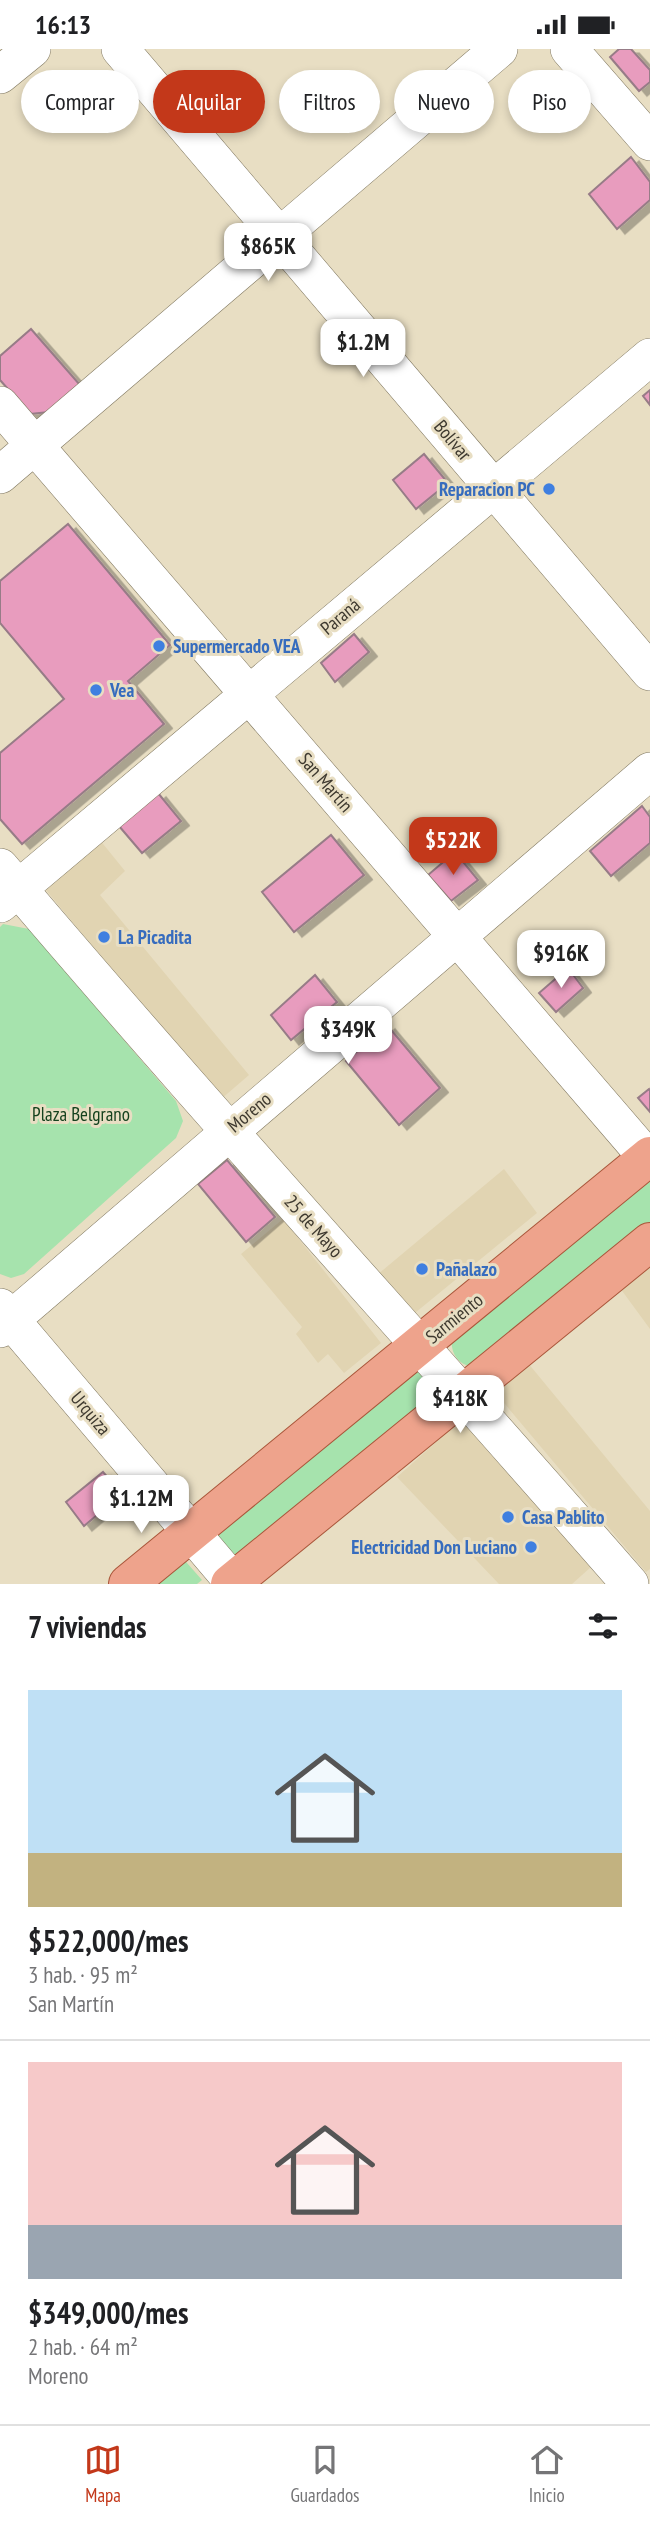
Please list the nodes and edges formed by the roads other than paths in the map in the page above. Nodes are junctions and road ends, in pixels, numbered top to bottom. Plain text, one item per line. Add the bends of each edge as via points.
1 (32, 49) edge
2 (120, 49) edge
3 (499, 49) edge
4 (569, 49) edge
5 (0, 75) edge
6 (650, 142) edge
7 (280, 236) junction
8 (650, 357) edge
9 (0, 405) edge
10 (35, 444) junction
11 (0, 475) edge
12 (494, 487) junction
13 (650, 672) edge
14 (248, 692) junction
15 (650, 771) edge
16 (6, 886) edge
17 (458, 934) junction
18 (228, 1130) junction
19 (649, 1159) edge
20 (650, 1243) edge
21 (4, 1318) edge
22 (421, 1345) junction
23 (464, 1394) junction
24 (192, 1532) junction
25 (233, 1583) edge
26 (128, 1584) edge
27 (630, 1584) edge

1 - 5 street
2 - 7 street, Bolívar
3 - 7 street
4 - 6 street
7 - 10 street
7 - 12 street, Bolívar
8 - 12 street, Paraná
9 - 10 street, San Martín
10 - 11 street
10 - 14 street, San Martín
12 - 13 street, Bolívar
12 - 14 street, Paraná
14 - 16 street, Paraná
14 - 17 street, San Martín
15 - 17 street, Moreno
16 - 18 street, 25 de Mayo
17 - 18 street, Moreno
17 - 19 street, San Martín
18 - 21 street, Moreno
18 - 22 street, 25 de Mayo
19 - 22 main road, Sarmiento
20 - 23 main road
21 - 24 street, Urquiza
22 - 23 street, 25 de Mayo
22 - 24 main road, Sarmiento
23 - 25 main road
23 - 27 street, 25 de Mayo
24 - 25 street, Urquiza
24 - 26 main road, Sarmiento

